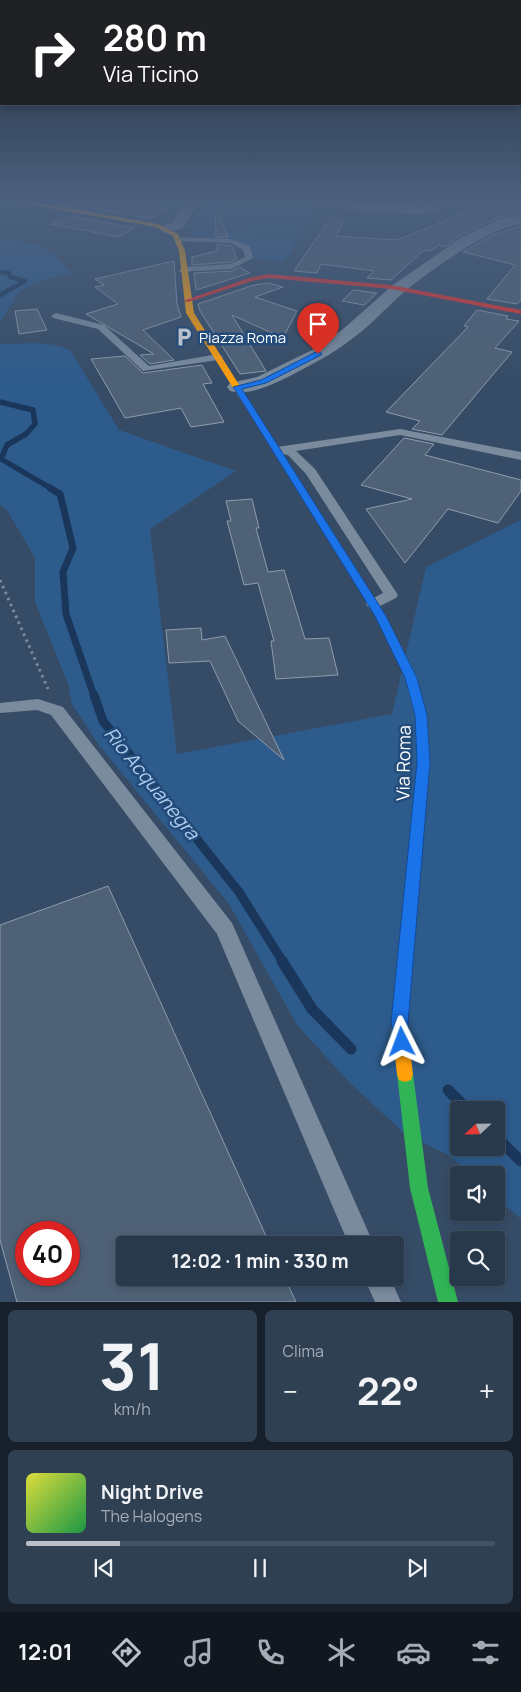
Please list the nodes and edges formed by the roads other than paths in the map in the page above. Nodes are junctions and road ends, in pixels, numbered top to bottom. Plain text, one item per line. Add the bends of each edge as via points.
1 (182, 262) edge
2 (241, 262) edge
3 (436, 262) edge
4 (183, 270) junction
5 (399, 288) junction
6 (186, 301) junction
7 (521, 312) edge
8 (56, 316) dead end
9 (218, 356) junction
10 (237, 387) junction
11 (277, 450) junction
12 (521, 456) edge
13 (373, 604) junction
14 (0, 708) edge
15 (358, 1236) edge
16 (381, 1286) edge
17 (388, 1302) edge
18 (448, 1302) edge

1 - 4 street, Via Roma
2 - 4 lane via 232,266
3 - 5 street
4 - 6 street, Via Roma
5 - 6 street via 262,277
5 - 7 street
5 - 10 street via 348,334 318,354 263,382
6 - 9 street, Via Roma via 190,313
8 - 9 lane via 101,327 147,368
9 - 10 street, Via Roma
10 - 11 street, Via Roma
11 - 12 lane via 400,432
11 - 13 street, Via Roma
11 - 13 lane via 291,452 311,472 391,594
13 - 18 street, Via Roma via 411,678 421,715 424,762 400,1023 419,1188
14 - 15 lane via 38,704 57,711 225,929
16 - 17 lane

